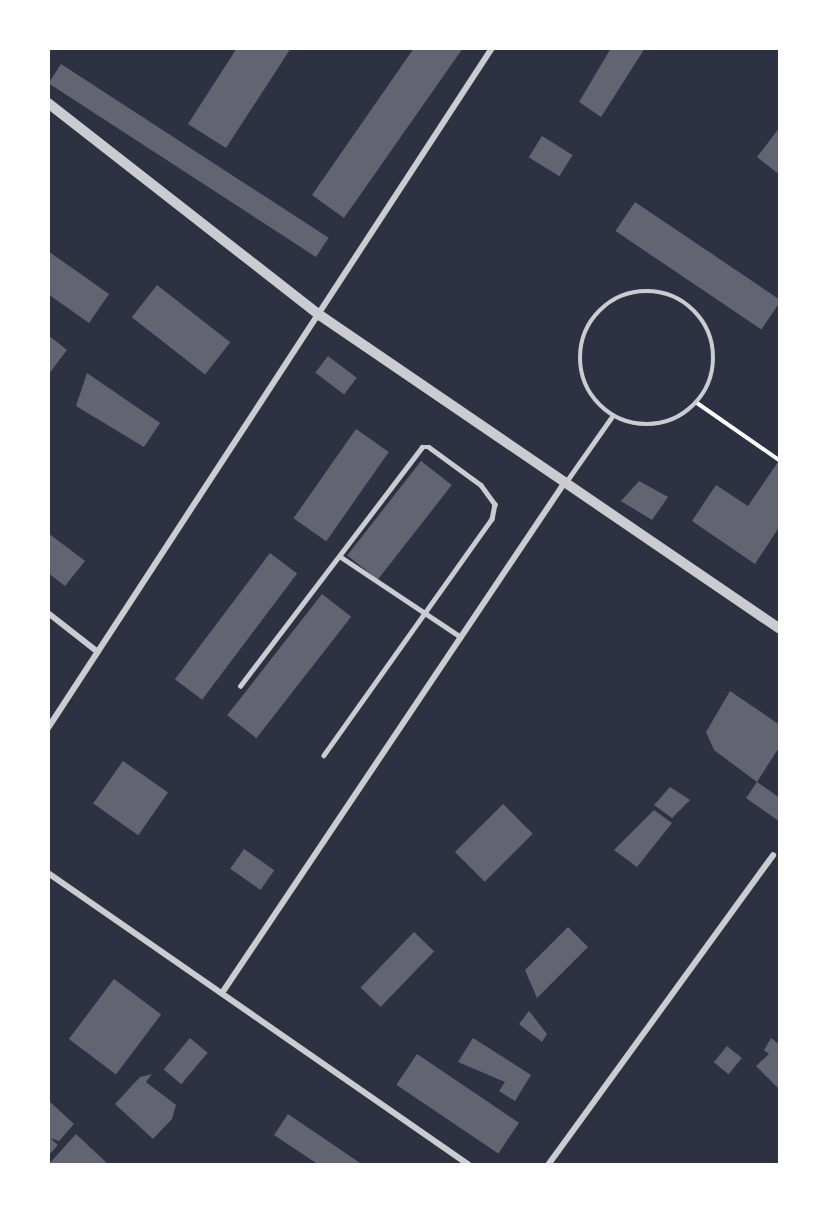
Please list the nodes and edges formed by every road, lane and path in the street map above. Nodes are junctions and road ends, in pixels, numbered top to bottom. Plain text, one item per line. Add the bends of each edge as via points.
1 (492, 48) edge
2 (48, 104) edge
3 (321, 316) junction
4 (697, 403) junction
5 (611, 418) junction
6 (779, 460) edge
7 (566, 482) junction
8 (341, 557) junction
9 (48, 613) edge
10 (425, 613) junction
11 (780, 628) edge
12 (461, 637) junction
13 (98, 652) junction
14 (240, 686) dead end
15 (48, 728) edge
16 (324, 755) dead end
17 (773, 855) dead end
18 (48, 873) edge
19 (224, 990) junction
20 (469, 1165) edge
21 (548, 1165) edge

1 - 3 street
2 - 3 street
3 - 7 street
3 - 13 street
4 - 5 lane via 693,411 653,428
4 - 5 lane via 715,374 712,331 684,298 642,288 602,305 580,342 583,385
4 - 6 path
5 - 7 lane
7 - 11 street
7 - 12 street
8 - 10 lane
8 - 10 lane via 417,450 429,447 481,485 495,512
8 - 14 lane
9 - 13 street
10 - 12 lane
10 - 16 lane
12 - 19 street
13 - 15 street
17 - 21 street
18 - 19 street
19 - 20 street

